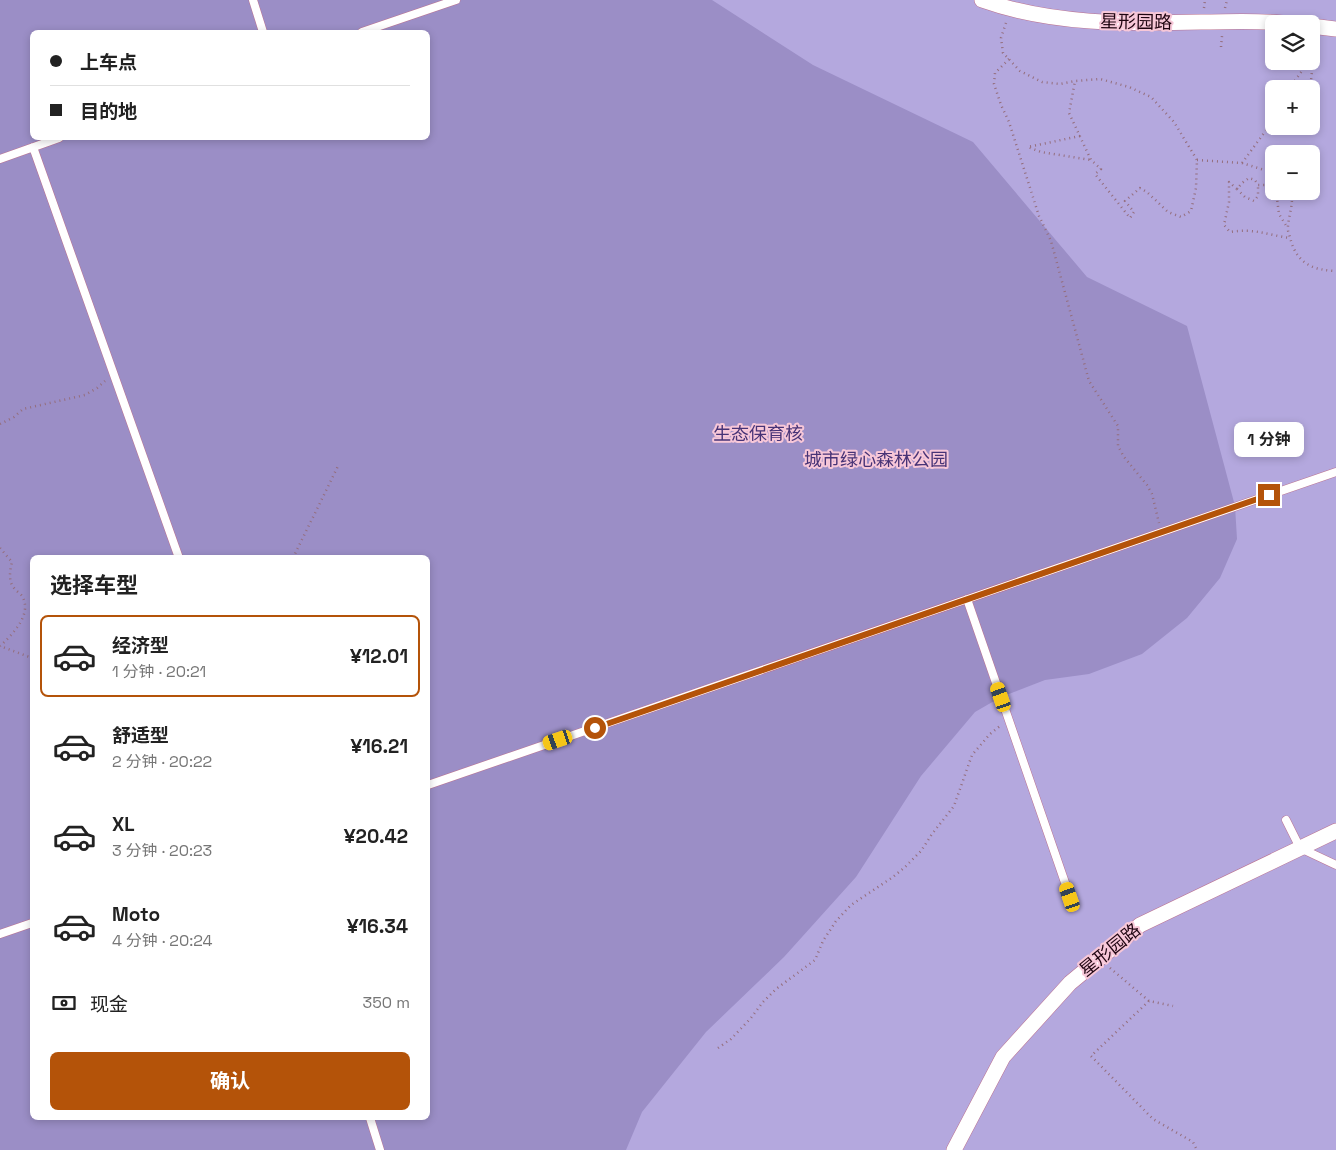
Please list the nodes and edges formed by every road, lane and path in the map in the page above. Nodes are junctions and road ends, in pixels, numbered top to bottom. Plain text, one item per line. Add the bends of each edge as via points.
1 (253, 0) edge
2 (456, 0) edge
3 (982, 0) edge
4 (1012, 8) junction
5 (1265, 23) edge
6 (1320, 27) edge
7 (1336, 29) edge
8 (262, 30) edge
9 (368, 30) edge
10 (1009, 59) junction
11 (1075, 81) junction
12 (1265, 132) edge
13 (1080, 136) junction
14 (53, 140) edge
15 (33, 147) junction
16 (0, 158) edge
17 (1091, 160) junction
18 (1197, 160) junction
19 (1242, 163) junction
20 (1265, 170) edge
21 (1265, 184) edge
22 (1258, 185) junction
23 (1237, 189) junction
24 (1277, 200) edge
25 (1293, 200) edge
26 (1287, 228) junction
27 (1290, 238) junction
28 (1336, 271) edge
29 (114, 373) junction
30 (0, 424) edge
31 (339, 464) dead end
32 (1336, 472) edge
33 (1161, 532) junction
34 (0, 548) edge
35 (178, 555) edge
36 (294, 555) edge
37 (967, 599) junction
38 (30, 657) edge
39 (1009, 719) junction
40 (430, 784) edge
41 (1286, 820) dead end
42 (1336, 831) edge
43 (1300, 848) junction
44 (1336, 865) edge
45 (1070, 897) dead end
46 (30, 924) edge
47 (0, 934) edge
48 (1099, 959) junction
49 (1149, 1001) junction
50 (1173, 1006) dead end
51 (718, 1048) dead end
52 (371, 1120) edge
53 (380, 1150) edge
54 (954, 1150) edge
55 (1197, 1150) edge

1 - 8 lane
2 - 9 lane
3 - 4 street, 星形园路
4 - 5 street, 星形园路 via 1047,17 1104,23
4 - 10 path via 1001,38 1003,53
6 - 7 street
10 - 11 path via 1020,71 1042,82 1060,84
10 - 33 path via 995,73 994,84 1039,216 1051,241 1089,381 1118,426 1121,452 1152,494
11 - 13 path via 1068,114
11 - 18 path via 1100,79 1151,97 1174,122
12 - 19 path
13 - 17 path
13 - 17 path via 1028,146 1041,152
14 - 15 lane
15 - 16 lane
15 - 29 lane
17 - 18 path via 1101,169 1095,174 1130,218 1134,212 1125,201 1140,188 1168,212 1181,216 1191,211
18 - 19 path
19 - 20 path
21 - 22 path
22 - 23 path via 1249,178
22 - 23 path via 1258,196 1254,201
23 - 27 path via 1229,182 1224,225 1230,232 1261,231
24 - 26 path via 1279,214
25 - 26 path
26 - 27 path
27 - 28 path via 1303,263
29 - 30 path via 85,395 23,409
29 - 35 lane
31 - 36 path
32 - 33 lane
33 - 37 lane
34 - 38 path via 12,562 11,583 25,603 20,622 0,646
37 - 39 lane
37 - 40 lane
39 - 45 lane
39 - 51 path via 972,755 954,806 921,851 893,877 851,905 836,921 815,960 776,990 731,1039
41 - 43 lane
42 - 43 street, 星形园路
43 - 44 lane
43 - 48 street, 星形园路 via 1140,924
46 - 47 lane
48 - 49 path
48 - 54 street, 星形园路 via 1070,983 1003,1057
49 - 50 path
49 - 55 path via 1091,1056 1153,1119 1193,1142
52 - 53 lane

